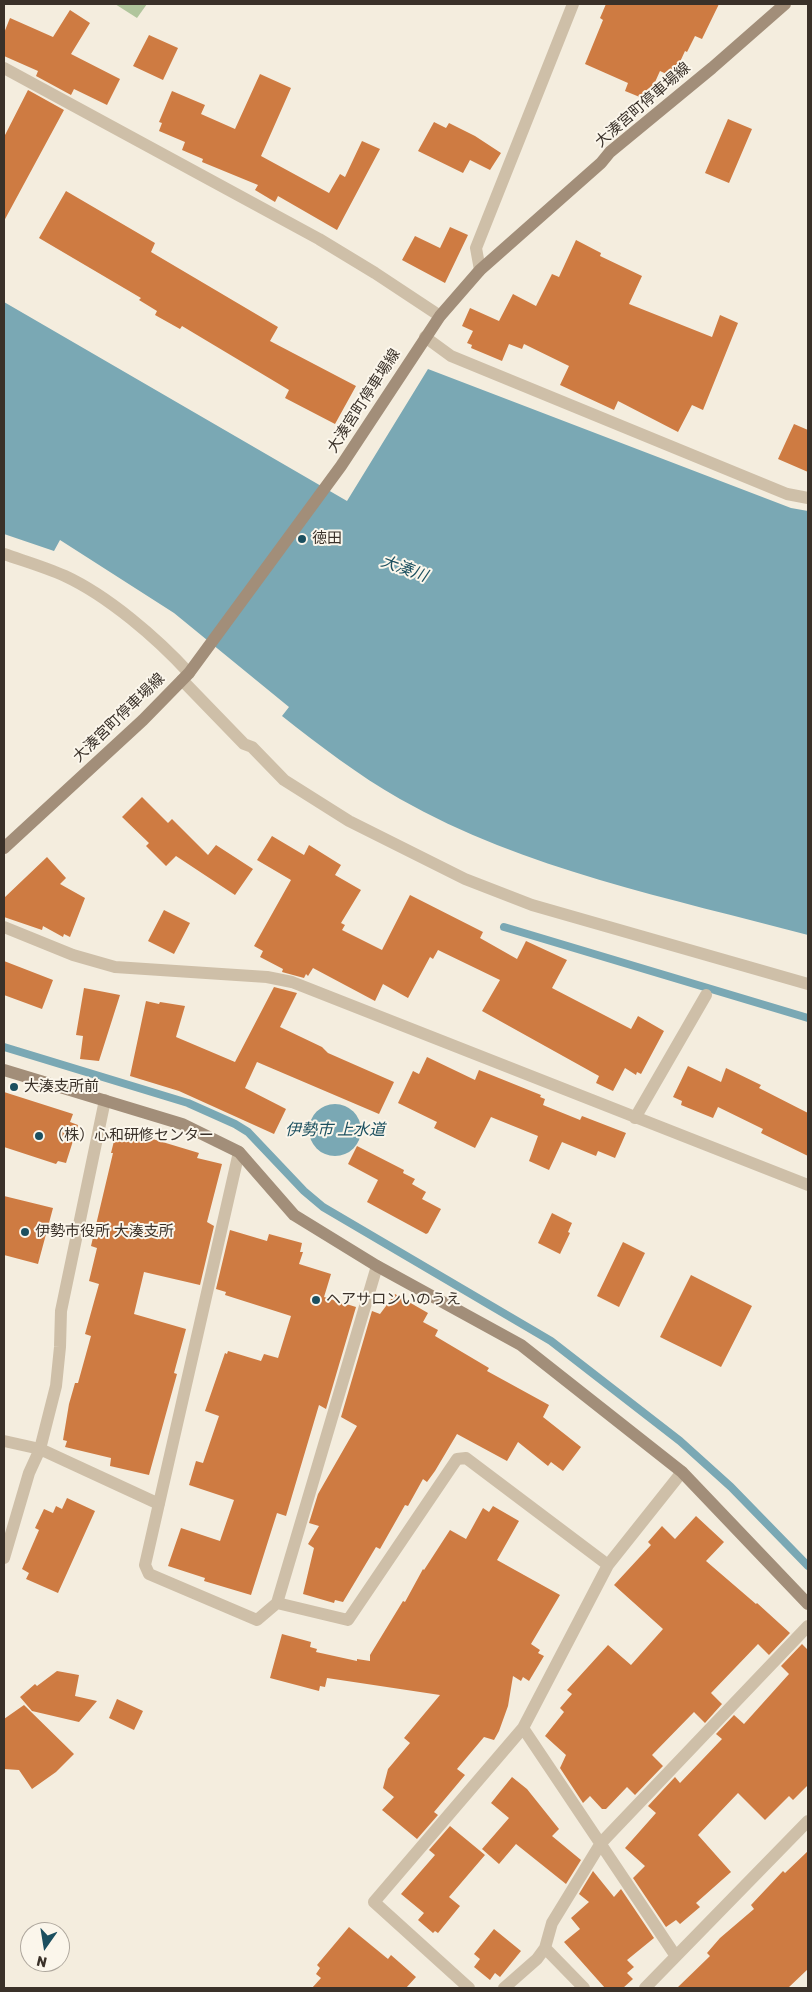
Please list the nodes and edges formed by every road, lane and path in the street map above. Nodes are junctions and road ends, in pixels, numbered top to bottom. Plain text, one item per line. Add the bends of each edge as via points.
1 (573, 4) edge
2 (785, 4) edge
3 (4, 68) edge
4 (480, 270) junction
5 (440, 316) junction
6 (425, 337) junction
7 (808, 498) edge
8 (4, 554) edge
9 (187, 674) junction
10 (4, 848) edge
11 (4, 927) edge
12 (808, 984) edge
13 (706, 995) dead end
14 (4, 1070) edge
15 (104, 1100) junction
16 (635, 1118) junction
17 (239, 1152) junction
18 (808, 1185) edge
19 (377, 1266) junction
20 (4, 1441) edge
21 (40, 1449) junction
22 (682, 1472) junction
23 (159, 1504) junction
24 (4, 1558) edge
25 (608, 1565) junction
26 (276, 1603) junction
27 (808, 1604) edge
28 (808, 1626) edge
29 (523, 1728) junction
30 (808, 1822) edge
31 (601, 1843) junction
32 (545, 1948) junction
33 (675, 1955) junction
34 (470, 1988) edge
35 (504, 1988) edge
36 (584, 1988) edge
37 (645, 1988) edge

1 - 4 street via 476,248
2 - 4 main road, 大湊宮町停車場線 via 610,152 602,163
3 - 5 street via 376,272
4 - 5 main road, 大湊宮町停車場線
5 - 6 main road, 大湊宮町停車場線
6 - 7 street via 451,356 622,428 787,494
6 - 9 main road, 大湊宮町停車場線 via 341,466
8 - 9 street via 52,570 95,594 146,630
9 - 10 main road, 大湊宮町停車場線 via 143,720
9 - 12 street via 244,744 252,746 284,780 349,822 465,879 532,906
11 - 16 street via 73,955 115,967 292,982
13 - 16 street
14 - 15 main road
15 - 17 main road via 182,1124
15 - 21 street via 61,1311 56,1386
16 - 18 street
17 - 19 main road via 294,1214
17 - 23 street
19 - 22 main road via 522,1345
19 - 26 street
20 - 21 street
21 - 23 street
21 - 24 street via 29,1473
22 - 25 street
22 - 27 main road
23 - 26 street via 145,1565 149,1574 258,1620
25 - 26 street via 466,1458 457,1459 348,1620
25 - 29 street
28 - 31 street
29 - 31 street
29 - 34 street via 374,1902
30 - 33 street
31 - 32 street via 552,1923
31 - 33 street
32 - 35 street
32 - 36 street
33 - 37 street

